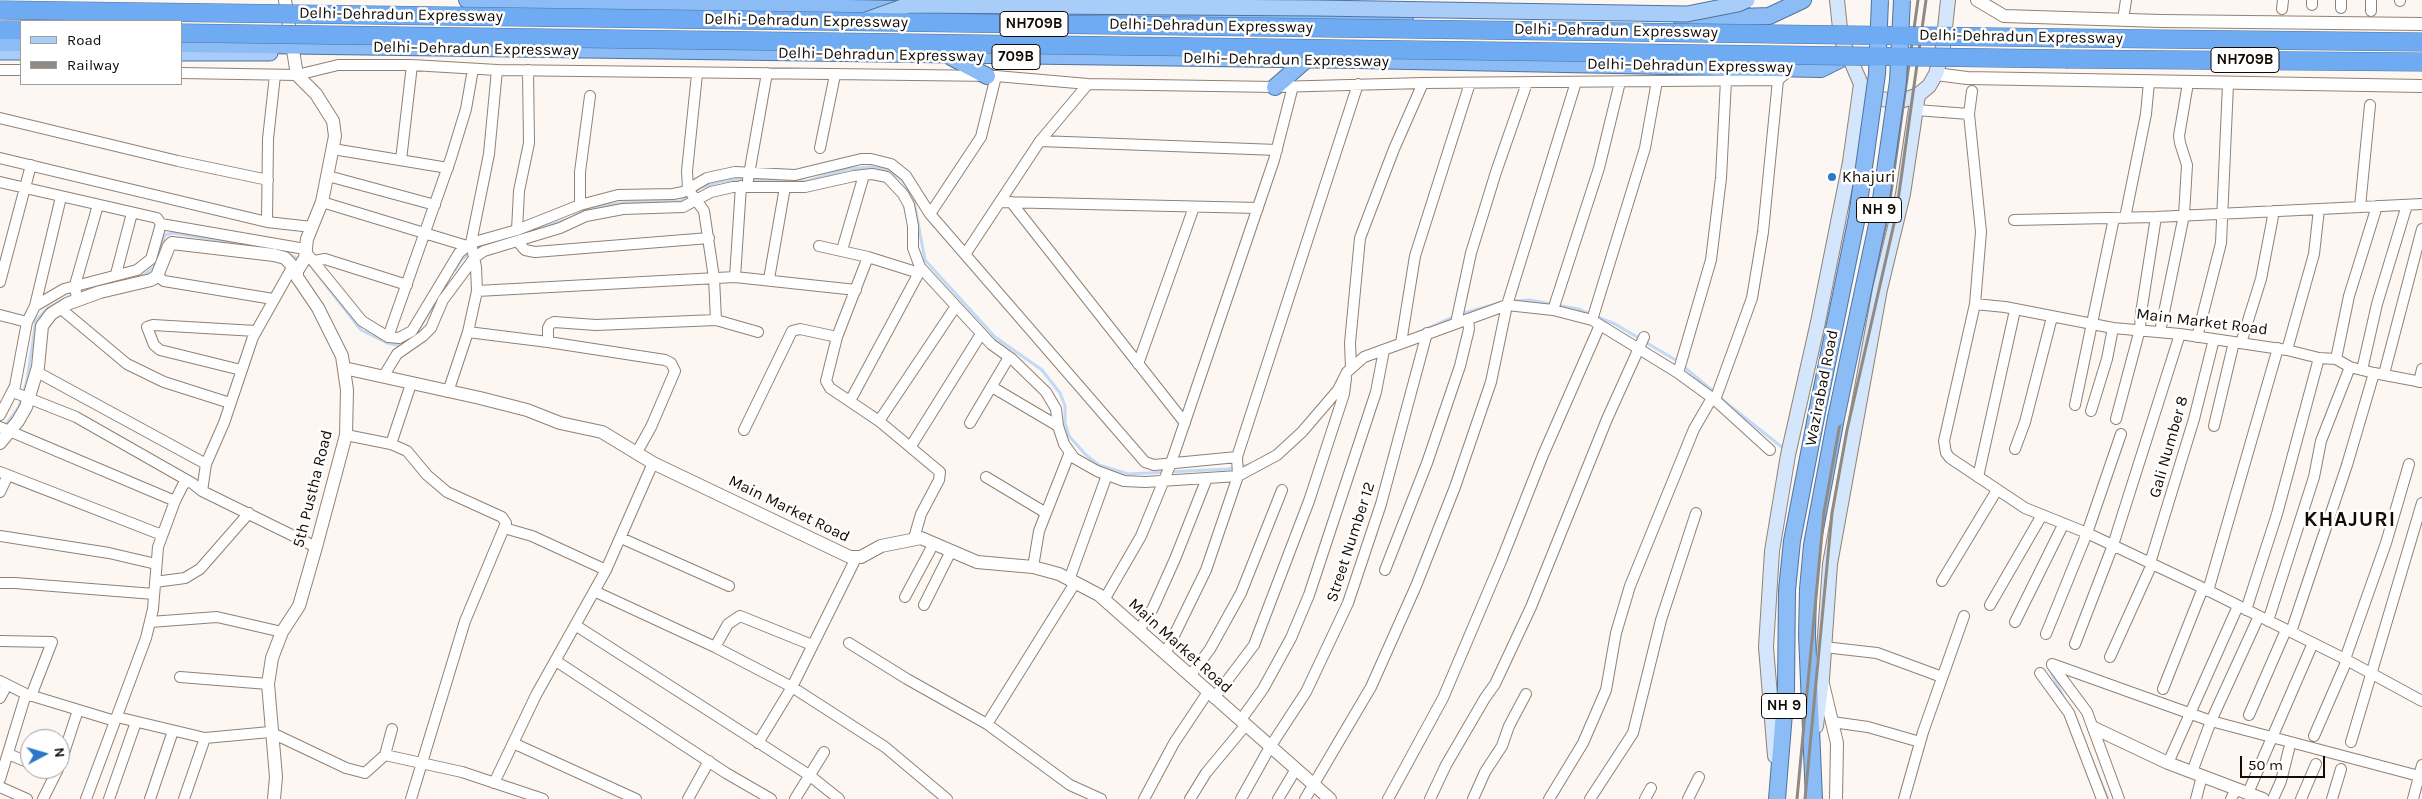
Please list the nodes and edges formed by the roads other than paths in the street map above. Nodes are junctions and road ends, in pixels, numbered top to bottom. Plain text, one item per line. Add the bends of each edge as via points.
1 (285, 0) edge
2 (467, 0) edge
3 (1394, 0) edge
4 (1747, 0) edge
5 (1803, 0) edge
6 (1837, 0) edge
7 (1880, 0) edge
8 (1902, 0) edge
9 (1948, 0) edge
10 (1977, 0) edge
11 (2371, 0) edge
12 (2124, 9) edge
13 (0, 10) edge
14 (910, 10) junction
15 (2371, 11) dead end
16 (1396, 17) junction
17 (862, 21) junction
18 (2422, 24) edge
19 (0, 30) edge
20 (20, 30) edge
21 (182, 33) edge
22 (2422, 42) edge
23 (0, 43) edge
24 (20, 43) edge
25 (182, 44) edge
26 (293, 49) junction
27 (0, 52) edge
28 (20, 52) edge
29 (182, 53) edge
30 (910, 55) junction
31 (949, 56) junction
32 (1847, 56) junction
33 (1306, 60) junction
34 (2422, 62) edge
35 (412, 65) junction
36 (1792, 68) junction
37 (473, 69) junction
38 (0, 70) edge
39 (20, 70) edge
40 (496, 70) junction
41 (528, 70) junction
42 (182, 73) edge
43 (697, 74) junction
44 (767, 74) junction
45 (1936, 74) junction
46 (275, 75) junction
47 (297, 75) junction
48 (835, 75) junction
49 (991, 76) junction
50 (1726, 80) junction
51 (1778, 80) junction
52 (1657, 81) junction
53 (1576, 82) junction
54 (1620, 82) junction
55 (2149, 82) junction
56 (1424, 83) junction
57 (1470, 83) junction
58 (1527, 83) junction
59 (2188, 83) junction
60 (1088, 84) junction
61 (1358, 84) junction
62 (1860, 84) junction
63 (2228, 84) junction
64 (1275, 86) junction
65 (1293, 86) junction
66 (2422, 86) edge
67 (1972, 91) dead end
68 (1918, 95) junction
69 (590, 96) dead end
70 (2370, 105) dead end
71 (1916, 110) junction
72 (1969, 114) junction
73 (0, 118) edge
74 (1040, 141) junction
75 (820, 148) dead end
76 (333, 150) junction
77 (1276, 150) junction
78 (0, 158) edge
79 (402, 160) junction
80 (31, 165) junction
81 (448, 168) junction
82 (864, 175) junction
83 (328, 176) junction
84 (1846, 179) junction
85 (268, 180) junction
86 (747, 181) junction
87 (0, 182) edge
88 (785, 187) junction
89 (24, 188) junction
90 (692, 194) junction
91 (62, 197) junction
92 (322, 202) junction
93 (1000, 202) junction
94 (1011, 202) junction
95 (1901, 202) junction
96 (2422, 204) edge
97 (98, 205) junction
98 (435, 205) junction
99 (2407, 205) junction
100 (580, 206) junction
101 (1194, 206) junction
102 (2377, 206) junction
103 (2360, 207) junction
104 (1258, 208) junction
105 (2319, 209) junction
106 (2274, 212) junction
107 (132, 213) junction
108 (2222, 213) junction
109 (930, 214) junction
110 (2184, 215) junction
111 (2156, 217) junction
112 (2120, 218) junction
113 (2014, 220) dead end
114 (267, 222) junction
115 (161, 224) junction
116 (312, 227) junction
117 (2422, 229) edge
118 (517, 230) junction
119 (425, 233) junction
120 (709, 238) junction
121 (518, 242) junction
122 (820, 246) dead end
123 (472, 250) junction
124 (842, 250) junction
125 (966, 253) junction
126 (868, 257) junction
127 (303, 260) junction
128 (920, 271) junction
129 (116, 274) junction
130 (157, 276) junction
131 (735, 276) junction
132 (714, 278) junction
133 (770, 279) junction
134 (0, 282) edge
135 (407, 285) junction
136 (856, 290) junction
137 (477, 291) junction
138 (76, 293) junction
139 (273, 299) junction
140 (1509, 302) junction
141 (1975, 304) junction
142 (35, 306) junction
143 (956, 306) junction
144 (1554, 306) junction
145 (60, 308) junction
146 (2015, 310) junction
147 (0, 314) edge
148 (2052, 317) junction
149 (1457, 318) junction
150 (1468, 319) junction
151 (1595, 319) junction
152 (716, 320) junction
153 (27, 322) junction
154 (2093, 324) junction
155 (2113, 328) junction
156 (2140, 329) junction
157 (256, 331) junction
158 (468, 332) junction
159 (758, 332) dead end
160 (2160, 332) junction
161 (1428, 333) junction
162 (980, 334) junction
163 (2180, 334) junction
164 (388, 337) junction
165 (837, 337) junction
166 (2197, 337) junction
167 (2214, 339) junction
168 (1401, 340) junction
169 (548, 342) junction
170 (1641, 342) junction
171 (2238, 342) junction
172 (2283, 349) junction
173 (1384, 350) junction
174 (1008, 357) junction
175 (2319, 358) junction
176 (2336, 360) junction
177 (1138, 364) junction
178 (1350, 366) junction
179 (1681, 366) junction
180 (2350, 367) junction
181 (344, 368) junction
182 (2422, 369) edge
183 (241, 370) junction
184 (2362, 370) junction
185 (37, 372) junction
186 (2379, 374) junction
187 (383, 378) junction
188 (2420, 382) edge
189 (411, 384) junction
190 (992, 386) junction
191 (448, 392) junction
192 (22, 395) junction
193 (1716, 397) junction
194 (850, 401) junction
195 (230, 403) junction
196 (2075, 405) dead end
197 (2091, 411) dead end
198 (0, 415) edge
199 (2116, 419) dead end
200 (880, 421) junction
201 (970, 423) dead end
202 (1185, 423) junction
203 (1058, 426) junction
204 (2214, 426) dead end
205 (6, 429) edge
206 (744, 430) dead end
207 (2121, 434) dead end
208 (346, 435) junction
209 (0, 443) edge
210 (391, 444) junction
211 (911, 446) junction
212 (2015, 449) dead end
213 (1770, 450) dead end
214 (637, 452) junction
215 (1070, 452) junction
216 (653, 463) junction
217 (206, 464) junction
218 (2409, 464) dead end
219 (1237, 467) junction
220 (1167, 473) junction
221 (4, 474) edge
222 (1107, 475) junction
223 (986, 477) dead end
224 (1978, 477) junction
225 (1206, 478) junction
226 (187, 482) junction
227 (1282, 490) dead end
228 (1997, 490) junction
229 (202, 491) junction
230 (0, 492) edge
231 (175, 502) junction
232 (2422, 503) edge
233 (249, 513) junction
234 (1046, 513) junction
235 (1696, 513) dead end
236 (2042, 515) junction
237 (2063, 525) junction
238 (504, 528) junction
239 (2087, 533) junction
240 (162, 535) junction
241 (2, 536) edge
242 (621, 538) junction
243 (914, 538) junction
244 (934, 543) junction
245 (2113, 545) junction
246 (316, 547) junction
247 (0, 548) edge
248 (951, 551) junction
249 (856, 558) junction
250 (2151, 563) junction
251 (156, 564) junction
252 (1033, 566) junction
253 (606, 570) junction
254 (1385, 570) dead end
255 (1072, 581) junction
256 (1942, 581) dead end
257 (155, 582) junction
258 (0, 583) edge
259 (729, 586) dead end
260 (2206, 590) junction
261 (594, 591) junction
262 (154, 594) junction
263 (905, 597) dead end
264 (1104, 600) junction
265 (924, 605) dead end
266 (1990, 605) dead end
267 (2242, 608) junction
268 (1964, 616) dead end
269 (2263, 619) junction
270 (150, 622) junction
271 (2015, 622) dead end
272 (575, 625) junction
273 (1139, 630) junction
274 (2288, 631) junction
275 (282, 632) junction
276 (2046, 634) dead end
277 (0, 641) edge
278 (849, 643) dead end
279 (2312, 643) junction
280 (2075, 644) dead end
281 (812, 645) junction
282 (715, 647) junction
283 (1824, 647) junction
284 (1165, 654) junction
285 (2110, 657) dead end
286 (2346, 659) junction
287 (556, 661) junction
288 (2040, 673) dead end
289 (2372, 674) junction
290 (1190, 676) junction
291 (1942, 676) junction
292 (180, 677) dead end
293 (1822, 679) junction
294 (3, 683) edge
295 (268, 684) junction
296 (792, 687) junction
297 (2163, 689) dead end
298 (1526, 694) dead end
299 (28, 695) junction
300 (1211, 695) junction
301 (0, 698) edge
302 (2422, 701) edge
303 (78, 710) junction
304 (2190, 714) junction
305 (2249, 716) dead end
306 (116, 719) junction
307 (2211, 721) junction
308 (136, 722) junction
309 (1832, 722) junction
310 (987, 724) junction
311 (1243, 724) junction
312 (2094, 728) junction
313 (392, 729) dead end
314 (173, 731) junction
315 (270, 732) junction
316 (70, 734) edge
317 (2314, 736) dead end
318 (205, 738) junction
319 (2272, 739) junction
320 (1920, 742) junction
321 (2351, 742) dead end
322 (513, 743) junction
323 (758, 743) junction
324 (1270, 747) junction
325 (2289, 750) dead end
326 (824, 752) dead end
327 (8, 754) junction
328 (385, 755) junction
329 (1812, 757) junction
330 (20, 759) edge
331 (423, 762) junction
332 (709, 762) junction
333 (2168, 763) junction
334 (2316, 764) dead end
335 (2422, 765) edge
336 (1296, 769) junction
337 (2340, 769) dead end
338 (2197, 774) junction
339 (808, 775) junction
340 (1777, 776) junction
341 (2419, 776) junction
342 (1699, 777) dead end
343 (0, 779) edge
344 (53, 779) edge
345 (494, 783) junction
346 (1313, 784) junction
347 (0, 787) edge
348 (1651, 788) dead end
349 (2238, 794) edge
350 (27, 799) edge
351 (43, 799) edge
352 (86, 799) edge
353 (109, 799) edge
354 (150, 799) edge
355 (184, 799) edge
356 (274, 799) edge
357 (411, 799) edge
358 (543, 799) edge
359 (636, 799) edge
360 (688, 799) edge
361 (771, 799) edge
362 (795, 799) edge
363 (839, 799) edge
364 (947, 799) edge
365 (1101, 799) edge
366 (1144, 799) edge
367 (1190, 799) edge
368 (1241, 799) edge
369 (1278, 799) edge
370 (1305, 799) edge
371 (1330, 799) edge
372 (1388, 799) edge
373 (1430, 799) edge
374 (1473, 799) edge
375 (1549, 799) edge
376 (1590, 799) edge
377 (1645, 799) edge
378 (1688, 799) edge
379 (1777, 799) edge
380 (1814, 799) edge
381 (1836, 799) edge
382 (1904, 799) edge
383 (2102, 799) edge
384 (2119, 799) edge
385 (2196, 799) edge
386 (2263, 799) edge
387 (2272, 799) edge
388 (2302, 799) edge
389 (2332, 799) edge
390 (2413, 799) edge

1 - 26 street
2 - 14 highway
3 - 16 street
4 - 17 main road, bridge via 1687,14 908,5
5 - 16 highway via 1769,16 1752,18
6 - 32 main road via 1838,20
7 - 340 highway, Wazirabad Road / NH 9, bridge via 1877,74 1857,217 1792,541 1786,689
8 - 329 highway, Wazirabad Road / NH 9, bridge via 1898,81 1878,220 1812,545 1807,635
9 - 45 main road via 1943,47
10 - 12 street via 2004,16
11 - 15 street
12 - 18 street
13 - 17 highway, Delhi-Dehradun Expressway / NH709B, bridge
14 - 16 highway
14 - 30 highway
17 - 22 highway, Delhi-Dehradun Expressway / NH709B, bridge
19 - 20 highway
21 - 34 highway, Delhi-Dehradun Expressway / NH709B, bridge
23 - 24 highway
25 - 26 highway, Delhi–Dehradun Expressway / 709B
26 - 29 main road
26 - 30 highway, Delhi–Dehradun Expressway / 709B
26 - 47 street
27 - 28 main road
30 - 31 highway, Delhi–Dehradun Expressway / 709B
31 - 33 highway, Delhi–Dehradun Expressway / 709B
31 - 49 highway
32 - 36 highway, Delhi–Dehradun Expressway / 709B via 1821,69
32 - 62 main road
33 - 36 highway, Delhi–Dehradun Expressway / 709B
33 - 64 highway
35 - 37 street
35 - 47 street via 338,65
35 - 79 street
36 - 51 street
37 - 40 street
37 - 81 street via 466,109
38 - 39 street
40 - 41 street
40 - 123 street via 489,154
41 - 43 street
41 - 118 street via 529,143 519,191
42 - 46 street
43 - 44 street
43 - 90 street via 687,171
44 - 48 street
44 - 86 street
45 - 55 street via 1967,78
45 - 68 main road
46 - 47 street
46 - 85 street via 268,139
47 - 76 street via 316,94 333,121
48 - 49 street
48 - 75 street
49 - 60 street
49 - 109 street via 982,137
50 - 51 street
50 - 52 street
50 - 179 street via 1711,260
51 - 193 street via 1763,232 1752,298
52 - 54 street
52 - 151 street via 1645,148
53 - 54 street
53 - 58 street
53 - 140 street
54 - 144 street via 1599,168
55 - 59 street
55 - 112 street via 2146,114
56 - 57 street
56 - 61 street
56 - 178 street via 1394,149 1360,238
57 - 58 street
57 - 168 street via 1415,256
58 - 149 street via 1480,226
59 - 63 street
59 - 110 street via 2179,136 2187,165
60 - 64 street
60 - 74 street
61 - 65 street
61 - 219 street
62 - 68 main road via 1868,92 1887,101 1908,100
62 - 84 main road, Wazirabad Road
63 - 66 street
63 - 108 street
64 - 65 street
65 - 77 street
67 - 72 street
68 - 71 main road, Wazirabad Road
69 - 100 street via 580,172
70 - 103 street
71 - 72 street
71 - 95 main road, Wazirabad Road
72 - 141 street via 1981,232
73 - 85 street
74 - 77 street
74 - 93 street
76 - 79 street
76 - 83 street
77 - 104 street
78 - 80 street
79 - 81 street
80 - 89 street
80 - 114 street
81 - 98 street
82 - 88 street via 805,187
82 - 124 street
82 - 128 street via 887,177 903,194 909,205 913,248
83 - 92 street
83 - 98 street
84 - 95 main road via 1848,198 1870,215 1890,214
84 - 340 main road, Wazirabad Road via 1788,455 1772,551 1766,647
85 - 114 street
86 - 88 street
86 - 90 street
86 - 90 street via 735,172 707,178
86 - 109 street via 795,176 872,159 891,164 906,176
86 - 131 street
87 - 89 street
88 - 133 street
89 - 91 street
89 - 134 street
90 - 100 street via 618,195
90 - 120 street via 704,210
90 - 121 street via 679,208 622,209 586,216
91 - 97 street
91 - 142 street
92 - 116 street
92 - 119 street
93 - 94 street
93 - 125 street
94 - 101 street
94 - 177 street
95 - 283 main road, Wazirabad Road via 1878,298 1832,550
96 - 99 street
97 - 107 street
97 - 138 street
98 - 119 street
99 - 102 street
99 - 184 street via 2377,304
100 - 118 street
101 - 104 street
101 - 177 street
102 - 103 street
102 - 176 street via 2349,296
103 - 105 street
104 - 202 street
105 - 106 street
105 - 172 street via 2314,254
106 - 108 street
106 - 171 street via 2261,279
107 - 115 street via 157,218
107 - 129 street
108 - 110 street
108 - 166 street via 2220,252
109 - 125 street
110 - 111 street
110 - 160 street
111 - 112 street
111 - 156 street
112 - 113 street
112 - 154 street
114 - 116 street
115 - 127 street
115 - 129 street via 151,259 137,270
116 - 127 street
117 - 186 street
118 - 123 street
119 - 123 street
119 - 135 street
120 - 121 street via 535,252 525,250
120 - 132 street
121 - 123 street via 484,251
122 - 124 street
123 - 137 street
123 - 164 street via 458,252 412,331 399,338
123 - 187 street via 431,328 397,354
124 - 126 street
125 - 220 street via 1138,456
126 - 128 street
126 - 136 street
127 - 130 street via 172,243
127 - 135 street via 325,259
127 - 139 street
127 - 164 street via 362,321
127 - 181 street, 5th Pustha Road via 298,277 318,308 342,356
128 - 143 street
128 - 194 street
129 - 138 street
130 - 138 street via 151,280
130 - 139 street via 164,280
131 - 132 street
131 - 133 street
132 - 137 street
132 - 152 street
133 - 136 street
135 - 164 street
136 - 165 street
137 - 158 street
138 - 142 street via 64,289
138 - 145 street
139 - 157 street
140 - 144 street
140 - 150 street
140 - 346 street via 1491,382 1455,487 1419,577 1371,687
141 - 146 street, Main Market Road
141 - 224 street via 1943,447 1950,458
142 - 153 street
143 - 162 street
143 - 200 street
144 - 151 street
145 - 185 street via 42,326
145 - 195 street via 127,364 164,382
146 - 148 street, Main Market Road
146 - 224 street
147 - 153 street
148 - 154 street, Main Market Road
148 - 212 street
149 - 150 street
149 - 161 street
150 - 254 street via 1469,329 1460,366
151 - 170 street
151 - 372 street via 1502,559 1443,698
152 - 159 street
152 - 169 street via 596,325 554,322 548,328
153 - 192 street
154 - 155 street, Main Market Road
154 - 196 street
155 - 156 street, Main Market Road
155 - 197 street
156 - 160 street, Main Market Road
156 - 199 street
157 - 183 street
157 - 183 street via 147,327 154,345 160,350
158 - 169 street
158 - 191 street
160 - 163 street, Main Market Road
161 - 168 street
161 - 324 street, Street Number 12 via 1380,504 1348,603 1306,692
162 - 174 street
162 - 211 street
163 - 166 street, Main Market Road
163 - 245 street
165 - 194 street via 826,381 830,388
165 - 206 street via 800,329 792,331
166 - 167 street, Main Market Road
167 - 171 street, Main Market Road
167 - 250 street, Gali Number 8
168 - 173 street
169 - 214 street via 666,360 674,366 675,371 651,427
170 - 179 street
170 - 373 street via 1531,607 1495,684 1446,764
171 - 172 street, Main Market Road
171 - 204 street
172 - 175 street, Main Market Road
172 - 260 street
173 - 178 street
173 - 311 street via 1376,392 1309,595 1291,638
174 - 190 street
174 - 203 street via 1046,392 1056,409
175 - 176 street, Main Market Road
175 - 267 street via 2277,514
176 - 180 street, Main Market Road
177 - 202 street
178 - 219 street via 1338,390 1277,455
178 - 300 street via 1309,501 1254,645
179 - 193 street
180 - 184 street, Main Market Road
180 - 269 street via 2321,440 2314,476
181 - 187 street, Main Market Road
181 - 208 street, 5th Pustha Road
182 - 188 street
183 - 195 street
184 - 186 street, Main Market Road
185 - 192 street
185 - 217 street
186 - 188 street, Main Market Road
186 - 274 street
187 - 189 street, Main Market Road
189 - 191 street, Main Market Road
189 - 210 street
190 - 201 street
190 - 203 street
191 - 214 street, Main Market Road via 602,432
192 - 198 street
192 - 205 street via 18,421
192 - 226 street via 76,417
193 - 213 street
193 - 375 street via 1694,429 1630,586 1616,633 1606,690 1583,743
194 - 200 street
195 - 217 street
200 - 211 street
202 - 220 street
203 - 215 street
205 - 209 street
205 - 231 street
207 - 239 street
208 - 210 street
208 - 246 street, 5th Pustha Road
210 - 238 street via 407,451 447,492 502,517 506,523
211 - 243 street via 937,468 941,476 920,514
214 - 216 street, Main Market Road
215 - 222 street via 1074,458
215 - 234 street
216 - 242 street
216 - 249 street, Main Market Road
217 - 229 street
218 - 286 street
219 - 220 street
219 - 225 street
219 - 284 street via 1206,570
220 - 222 street via 1124,481
220 - 225 street
220 - 264 street via 1141,536
221 - 230 street
221 - 240 street
222 - 255 street
223 - 234 street
224 - 228 street
225 - 273 street via 1175,559 1153,608
226 - 229 street
226 - 231 street via 182,485
227 - 290 street via 1241,593 1210,649
228 - 236 street
228 - 256 street
229 - 233 street
231 - 240 street
232 - 289 street
233 - 246 street
233 - 257 street via 200,569 185,578
234 - 252 street via 1039,531
235 - 376 street via 1661,620 1633,733
236 - 237 street
236 - 266 street
237 - 239 street
237 - 271 street
238 - 253 street via 532,536
238 - 331 street via 465,621
239 - 245 street
239 - 276 street
240 - 251 street
241 - 247 street
241 - 251 street
242 - 253 street
242 - 259 street
243 - 244 street, Main Market Road
243 - 249 street, Main Market Road via 882,546
244 - 248 street, Main Market Road
244 - 263 street
245 - 250 street
245 - 280 street
246 - 275 street, 5th Pustha Road via 299,606
248 - 252 street, Main Market Road via 986,564
248 - 265 street
249 - 281 street
250 - 260 street
250 - 285 street, Gali Number 8
251 - 257 street
252 - 255 street, Main Market Road
253 - 261 street
255 - 264 street, Main Market Road
255 - 310 street
257 - 262 street
258 - 262 street
260 - 267 street
260 - 297 street
261 - 272 street
261 - 282 street
262 - 270 street
264 - 273 street, Main Market Road
267 - 269 street
267 - 304 street
268 - 291 street
269 - 274 street
269 - 307 street
270 - 275 street via 217,616
270 - 306 street
272 - 287 street
272 - 323 street
273 - 284 street, Main Market Road
274 - 279 street
274 - 305 street
275 - 295 street, 5th Pustha Road via 272,658
277 - 299 street via 52,642
278 - 310 street
279 - 286 street
279 - 319 street
281 - 282 street via 740,616 728,624
281 - 296 street
282 - 296 street
283 - 291 street via 1877,654
283 - 293 main road, Wazirabad Road
284 - 290 street, Main Market Road
286 - 289 street
286 - 317 street
287 - 322 street
287 - 332 street
288 - 383 street via 2069,713
289 - 302 street
289 - 321 street
290 - 300 street, Main Market Road
291 - 320 street
292 - 295 street
293 - 309 street
293 - 329 main road, Wazirabad Road
294 - 299 street
294 - 301 street
295 - 315 street, 5th Pustha Road
296 - 323 street
296 - 364 street via 885,747
298 - 374 street
299 - 303 street
299 - 327 street
300 - 311 street, Main Market Road
300 - 366 street via 1174,743
303 - 306 street
303 - 316 street
304 - 307 street
304 - 312 street via 2052,664 2082,704
304 - 333 street
306 - 308 street
306 - 352 street
307 - 319 street
307 - 338 street
308 - 314 street
308 - 353 street
309 - 320 street via 1868,727
309 - 381 street via 1836,743
310 - 365 street via 1070,785
311 - 324 street, Main Market Road
311 - 367 street
312 - 333 street
312 - 384 street
313 - 328 street
314 - 318 street
314 - 354 street
315 - 318 street
315 - 328 street via 346,768 365,773
315 - 356 street, 5th Pustha Road via 276,777
318 - 355 street
319 - 341 street
319 - 349 street
320 - 382 street
322 - 345 street
322 - 359 street
323 - 339 street
324 - 336 street, Main Market Road
324 - 368 street, Street Number 12
325 - 387 street via 2281,781
326 - 339 street
327 - 330 street
327 - 343 street
328 - 331 street
329 - 380 highway, Wazirabad Road / NH 9
331 - 345 street
331 - 357 street
332 - 360 street
332 - 361 street
333 - 338 street
334 - 388 street
335 - 341 street
336 - 346 street, Main Market Road
336 - 369 street
337 - 389 street
338 - 349 street
338 - 385 street
339 - 362 street
339 - 363 street
340 - 379 highway, Wazirabad Road / NH 9
341 - 390 street
342 - 378 street
344 - 351 street
345 - 358 street
346 - 370 street
346 - 371 street, Main Market Road
347 - 350 street
348 - 377 street
349 - 386 street

